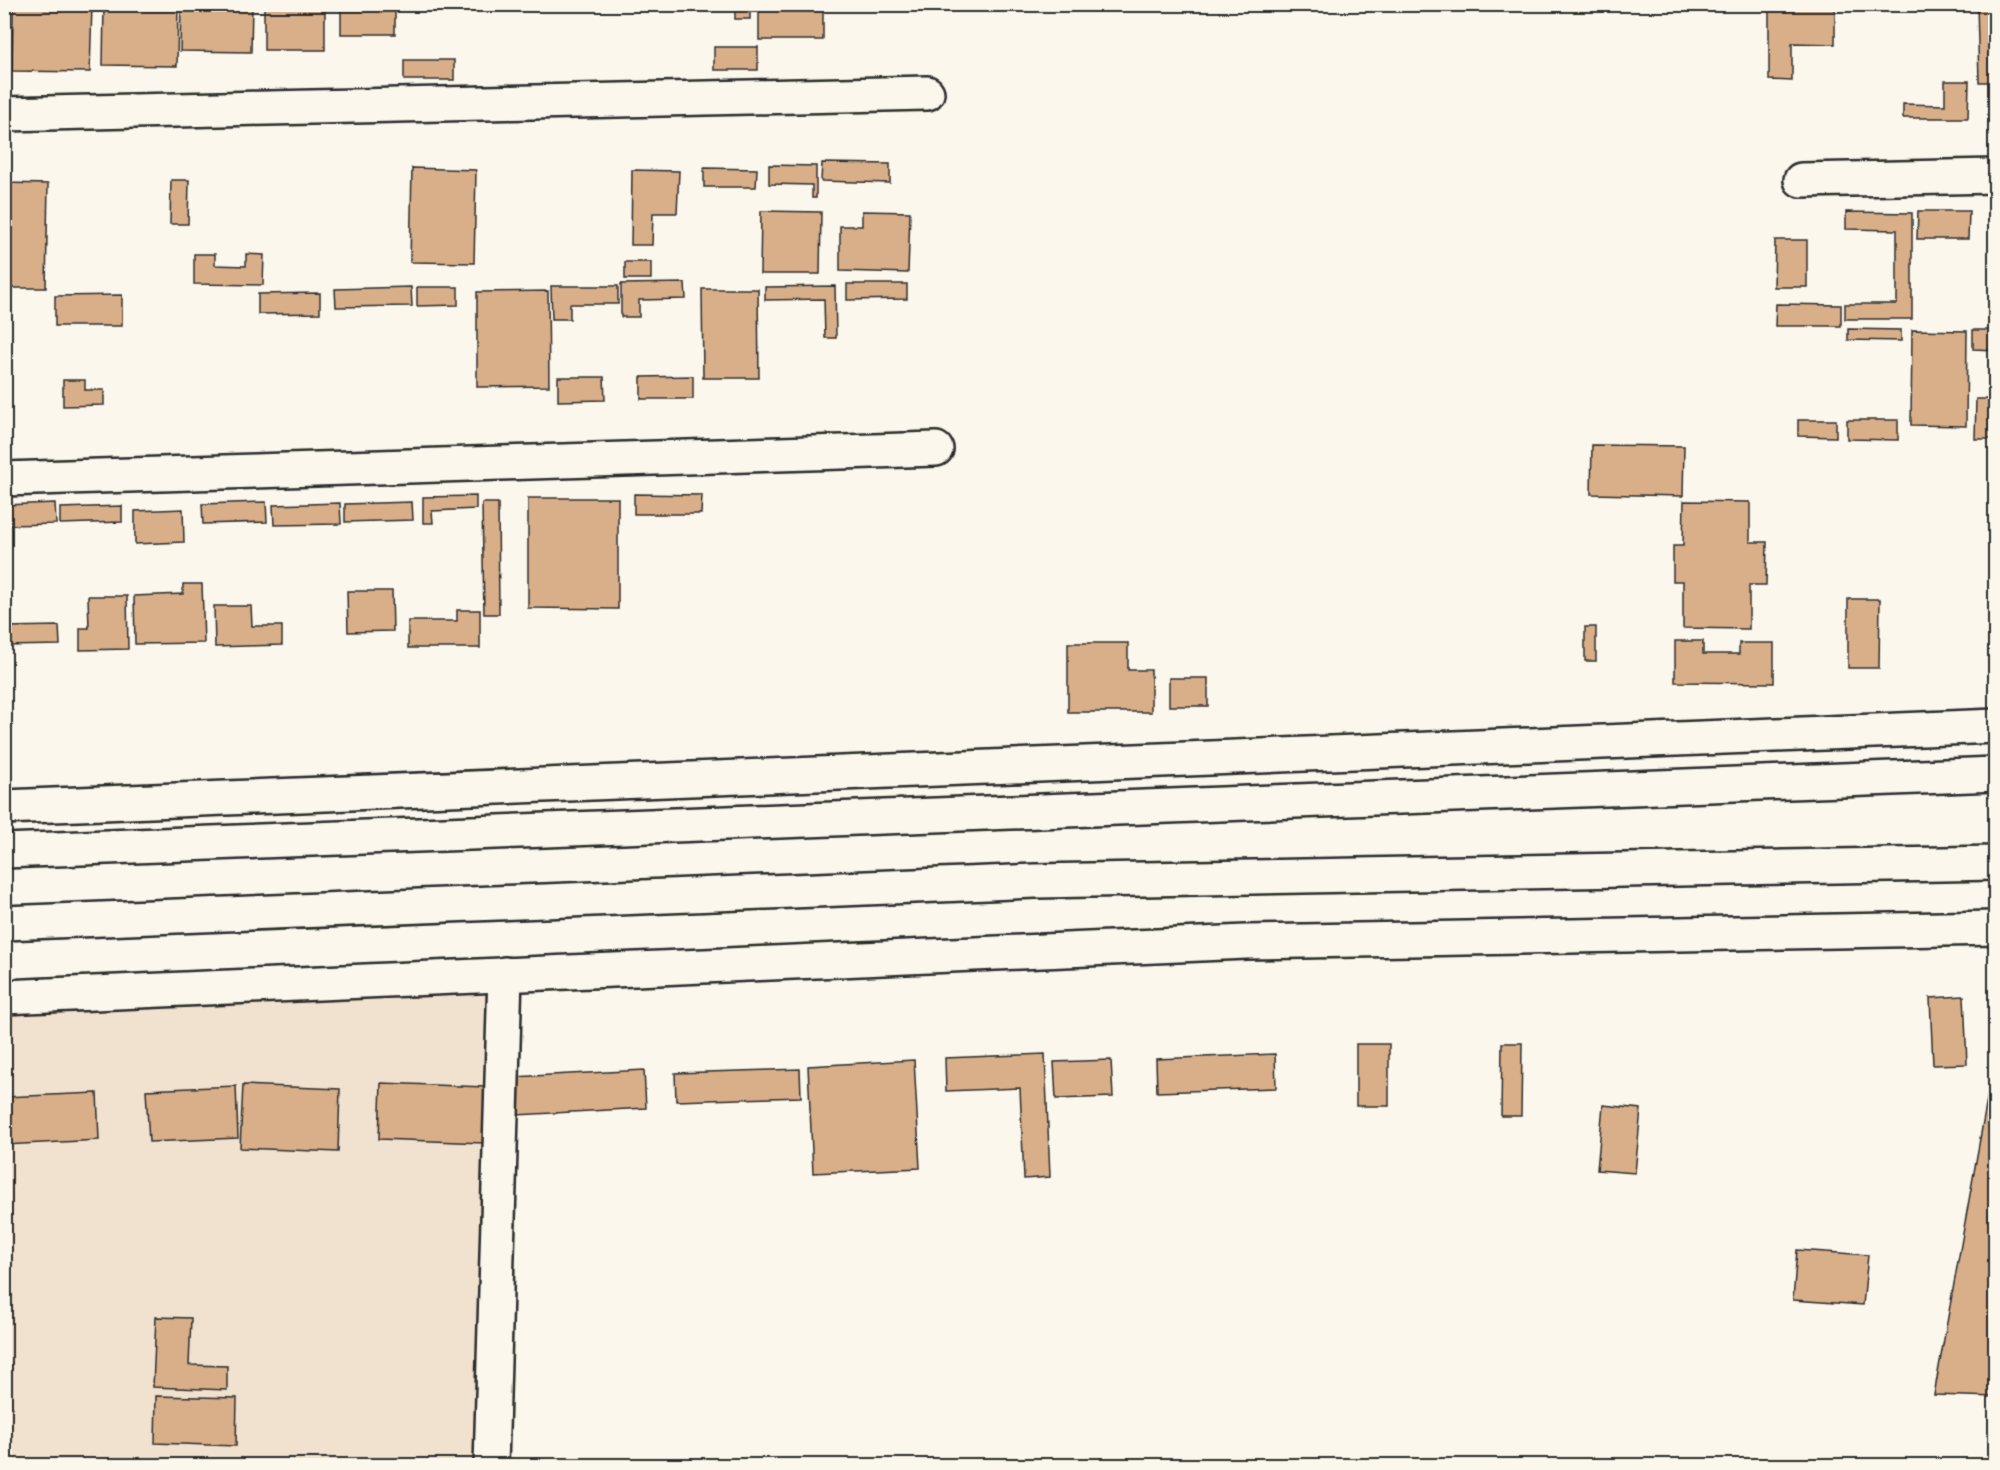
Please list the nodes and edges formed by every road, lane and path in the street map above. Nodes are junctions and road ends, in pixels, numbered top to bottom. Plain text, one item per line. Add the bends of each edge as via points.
1 (927, 93) dead end
2 (4, 114) edge
3 (1995, 176) edge
4 (1801, 180) dead end
5 (936, 449) dead end
6 (4, 478) edge
7 (1995, 726) edge
8 (1995, 774) edge
9 (4, 807) edge
10 (4, 851) edge
11 (1995, 863) edge
12 (4, 924) edge
13 (1995, 928) edge
14 (505, 974) junction
15 (4, 997) edge
16 (491, 1466) edge

1 - 2 street
3 - 4 street
5 - 6 street
7 - 9 street
8 - 10 street
11 - 12 street via 1036,881
13 - 14 street via 1246,942
14 - 15 street
14 - 16 street

